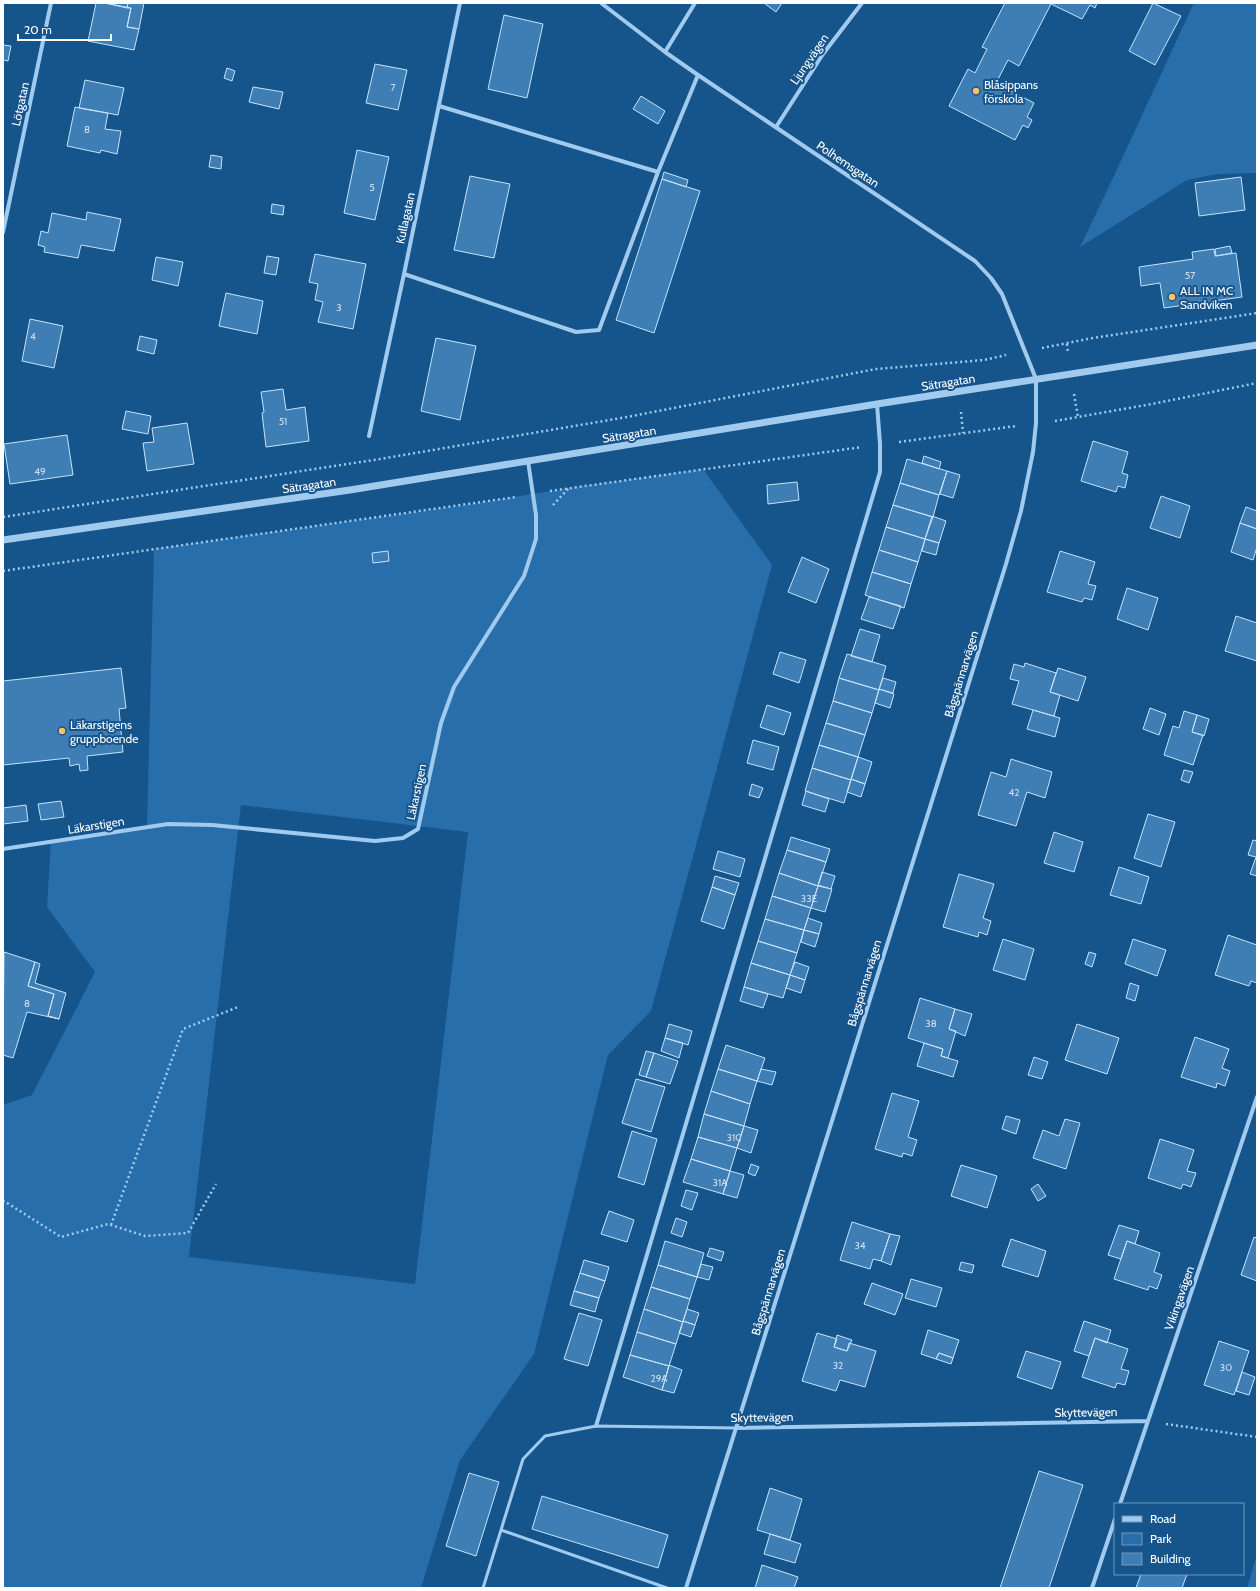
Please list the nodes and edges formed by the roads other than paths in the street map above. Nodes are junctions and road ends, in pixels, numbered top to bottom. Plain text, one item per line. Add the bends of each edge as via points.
1 (51, 3) edge
2 (460, 3) edge
3 (602, 3) edge
4 (695, 3) edge
5 (862, 3) edge
6 (665, 52) junction
7 (698, 75) junction
8 (439, 106) junction
9 (776, 127) junction
10 (658, 172) junction
11 (3, 232) edge
12 (404, 274) junction
13 (1257, 345) edge
14 (1036, 379) junction
15 (877, 404) junction
16 (368, 436) dead end
17 (528, 461) junction
18 (3, 540) edge
19 (3, 849) edge
20 (1257, 1098) edge
21 (1148, 1421) junction
22 (596, 1426) junction
23 (736, 1428) junction
24 (1120, 1503) edge
25 (1114, 1522) edge
26 (501, 1530) junction
27 (483, 1588) edge
28 (667, 1588) edge
29 (686, 1588) edge
30 (1092, 1588) edge

1 - 11 street, Lötgatan
2 - 8 street, Kullagatan
3 - 6 street, Polhemsgatan
4 - 6 street
5 - 9 street, Ljungvägen via 823,54
6 - 7 street, Polhemsgatan
7 - 9 street, Polhemsgatan
7 - 10 street
8 - 10 street
8 - 12 street, Kullagatan
9 - 14 street, Polhemsgatan via 975,261 1002,294
10 - 12 street via 599,330 576,332
12 - 16 street, Kullagatan
13 - 14 street, Sätragatan
14 - 15 street, Sätragatan
14 - 23 street, Bågspännarvägen via 1036,423 1028,481 1006,564
15 - 17 street, Sätragatan
15 - 22 street via 880,472
17 - 18 street, Sätragatan via 350,490
17 - 19 street, Läkarstigen via 536,515 536,539 524,576 454,687 441,723 418,829 403,838 375,842 212,825 168,824
20 - 21 street, Vikingavägen
21 - 23 street, Skyttevägen
21 - 24 street, Vikingavägen
22 - 23 lane, Skyttevägen
22 - 26 lane, Skyttevägen via 545,1436 523,1459
23 - 29 street, Bågspännarvägen
25 - 30 street
26 - 27 lane, Skyttevägen
26 - 28 lane

